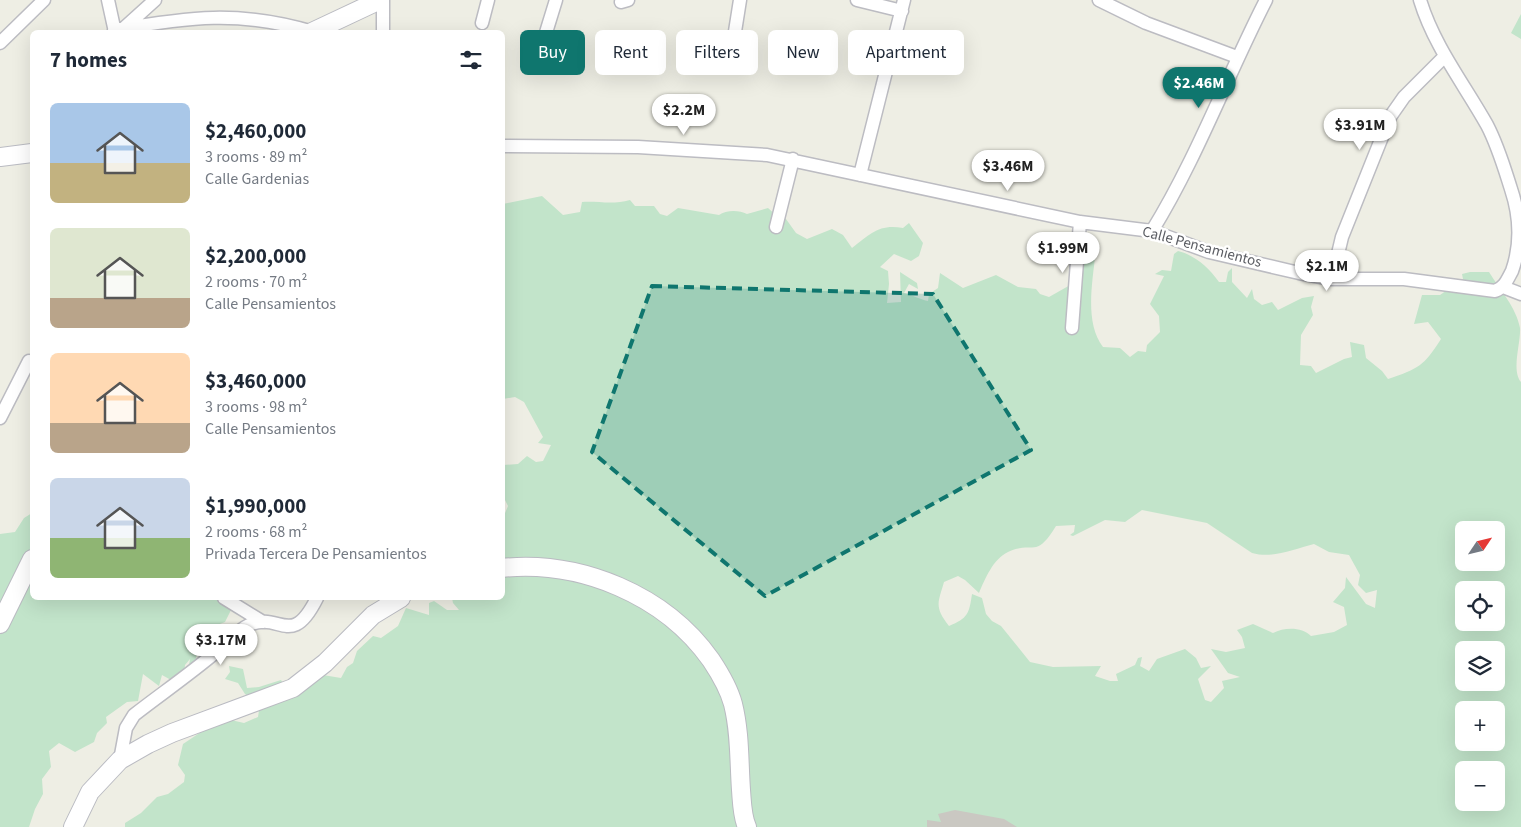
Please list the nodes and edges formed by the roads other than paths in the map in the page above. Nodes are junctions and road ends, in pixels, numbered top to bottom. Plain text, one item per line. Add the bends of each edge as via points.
1 (108, 0) edge
2 (155, 0) edge
3 (381, 0) edge
4 (488, 0) edge
5 (556, 0) edge
6 (740, 0) edge
7 (857, 0) edge
8 (1099, 0) edge
9 (1266, 0) edge
10 (1420, 0) edge
11 (37, 3) edge
12 (903, 6) edge
13 (482, 23) dead end
14 (118, 30) edge
15 (306, 30) edge
16 (317, 30) edge
17 (383, 30) edge
18 (547, 30) edge
19 (735, 30) edge
20 (0, 43) edge
21 (1445, 56) junction
22 (1237, 57) junction
23 (505, 146) edge
24 (30, 153) edge
25 (0, 157) edge
26 (793, 159) junction
27 (860, 175) junction
28 (1080, 222) junction
29 (776, 227) dead end
30 (1152, 231) junction
31 (1332, 279) junction
32 (1503, 287) junction
33 (1521, 294) edge
34 (1072, 328) dead end
35 (29, 361) dead end
36 (0, 418) edge
37 (30, 563) edge
38 (505, 568) edge
39 (227, 600) edge
40 (316, 600) edge
41 (398, 600) edge
42 (263, 622) junction
43 (0, 624) edge
44 (120, 760) junction
45 (73, 827) edge
46 (747, 827) edge

1 - 14 street
2 - 14 street
3 - 16 main road
3 - 17 street
4 - 13 street
5 - 18 street
6 - 19 street
7 - 12 street
8 - 22 street via 1146,23
9 - 22 street
10 - 21 street
11 - 20 street
12 - 27 street
14 - 15 street via 182,19 246,17
21 - 31 street via 1404,97 1390,117 1342,236
21 - 32 street via 1492,134 1514,199 1521,240 1516,262
22 - 30 street via 1173,197
23 - 26 street, Calle Pensamientos via 638,147
24 - 25 main road
26 - 27 street, Calle Pensamientos
26 - 29 street
27 - 28 street, Calle Pensamientos
28 - 30 street, Calle Pensamientos
28 - 34 street
30 - 31 street, Calle Pensamientos via 1209,252
31 - 32 street, Calle Pensamientos via 1404,280 1484,291
32 - 33 street
35 - 36 street
37 - 43 main road
38 - 46 main road via 556,569 613,585 667,613 692,636 716,668 732,701 738,729
39 - 42 street
40 - 42 street via 301,622 284,627
41 - 44 main road via 373,615 325,664 293,688 172,733
42 - 44 street via 240,630 134,714 126,728
44 - 45 main road via 90,792

